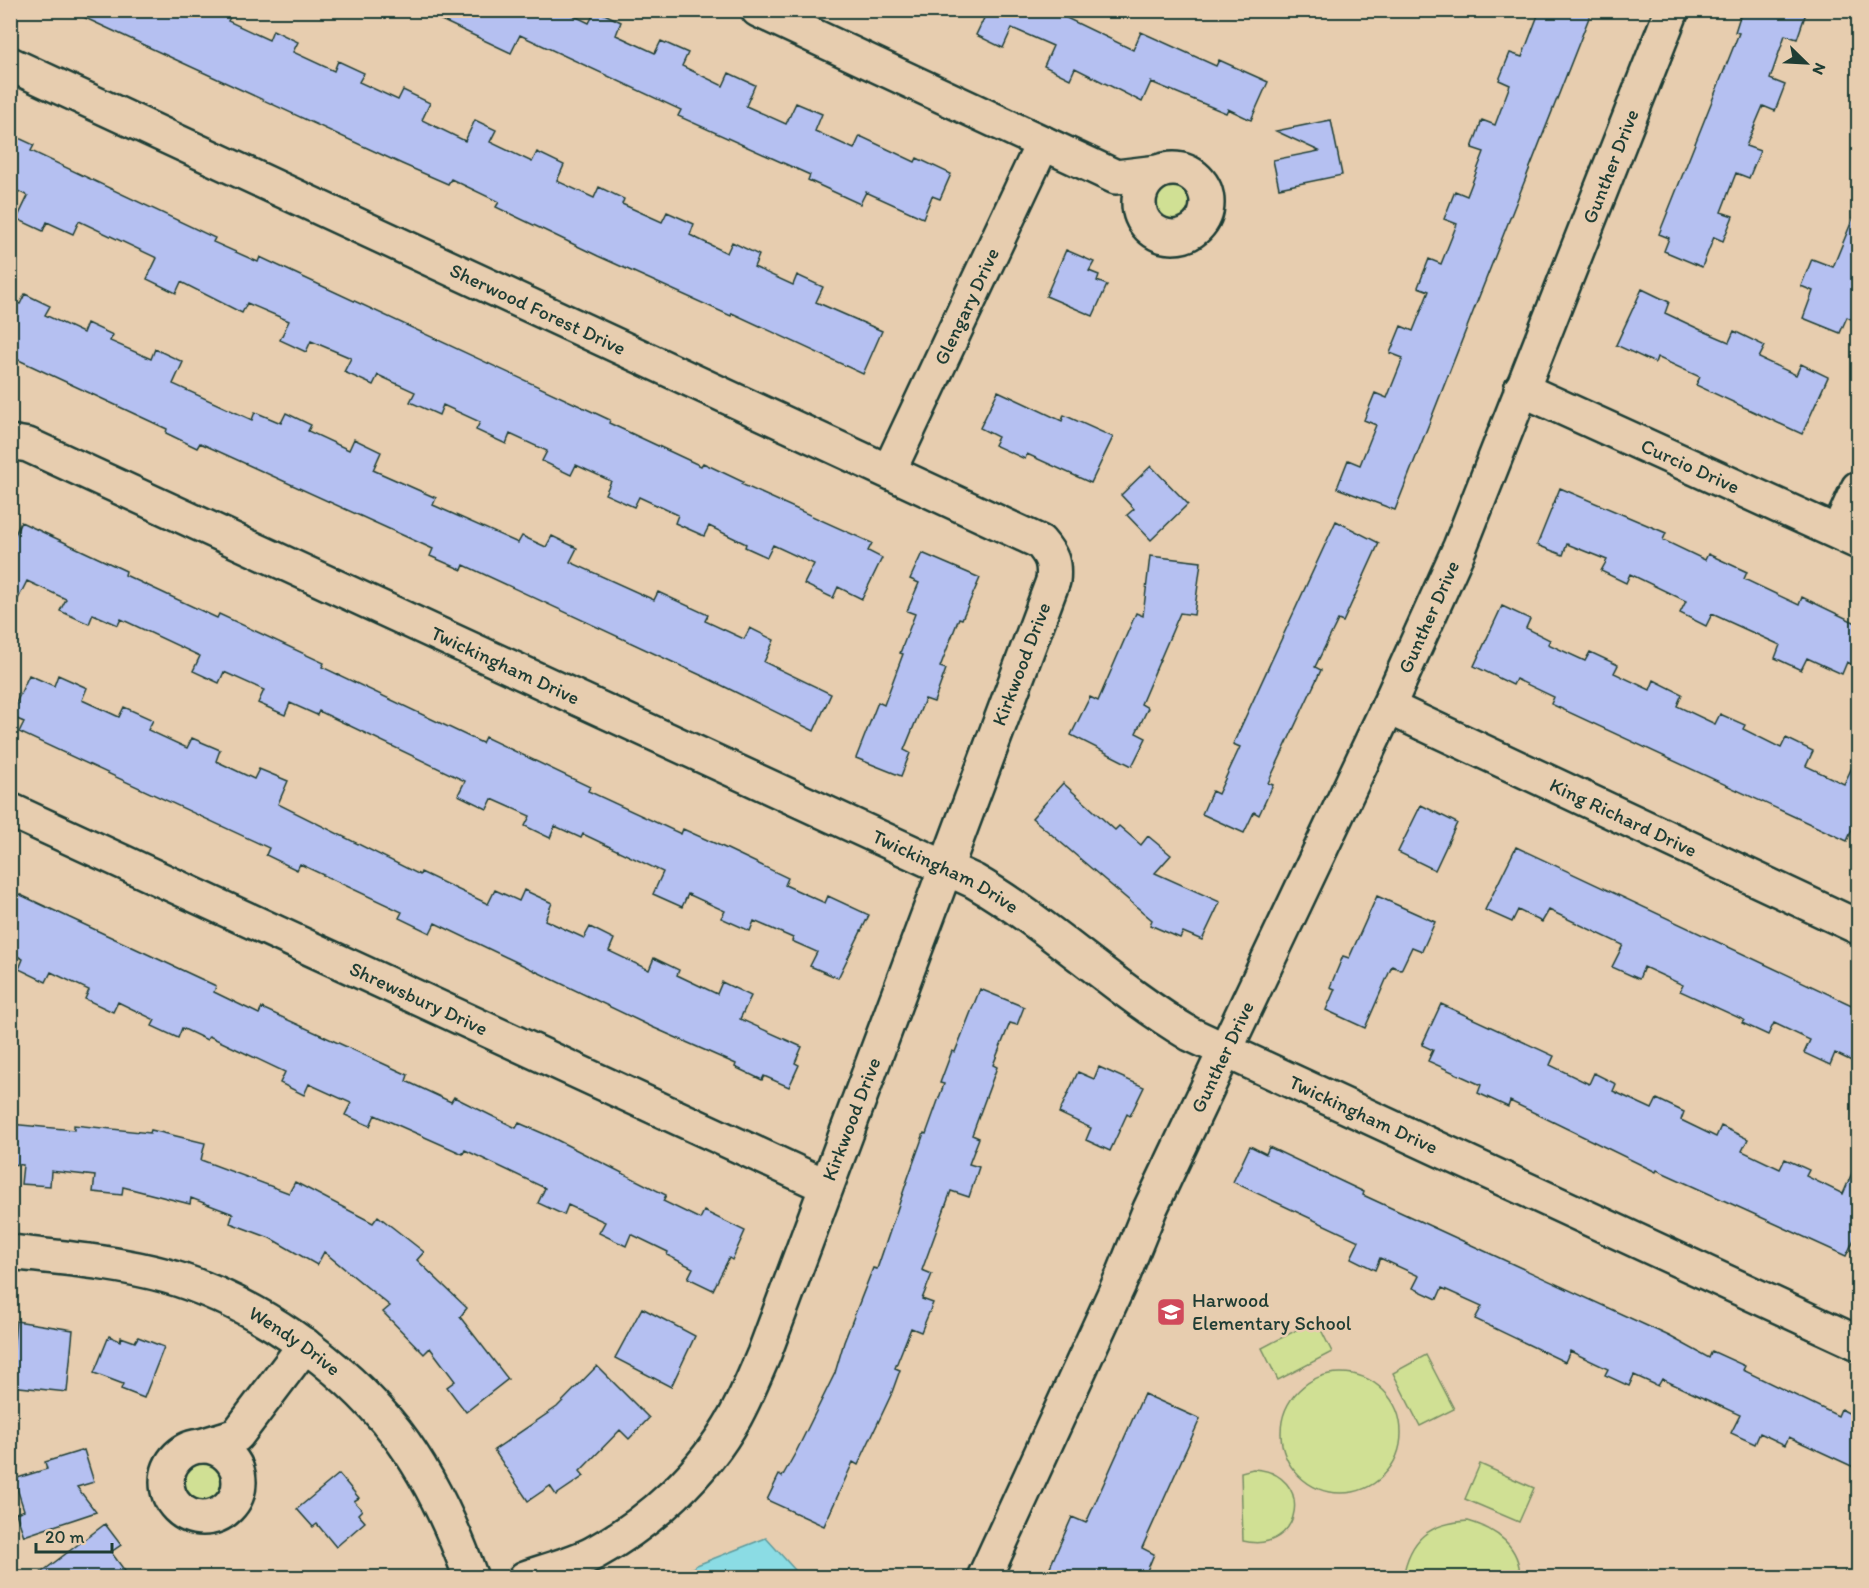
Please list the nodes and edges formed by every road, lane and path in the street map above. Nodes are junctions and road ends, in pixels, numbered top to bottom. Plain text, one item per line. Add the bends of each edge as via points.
1 (758, 10) edge
2 (1672, 10) edge
3 (10, 64) edge
4 (1043, 143) junction
5 (1158, 172) junction
6 (1116, 177) junction
7 (1139, 210) junction
8 (1521, 389) junction
9 (10, 442) edge
10 (889, 471) junction
11 (1858, 488) edge
12 (1848, 537) edge
13 (1055, 564) joint
14 (1388, 707) junction
15 (10, 810) edge
16 (945, 869) junction
17 (1858, 927) edge
18 (1225, 1052) junction
19 (826, 1186) junction
20 (10, 1251) edge
21 (1858, 1343) edge
22 (305, 1345) junction
23 (237, 1435) junction
24 (201, 1446) junction
25 (238, 1472) junction
26 (471, 1578) edge
27 (525, 1578) edge
28 (984, 1578) edge

1 - 4 street
2 - 8 street, Gunther Drive
3 - 10 street, Sherwood Forest Drive
4 - 6 street
4 - 10 street, Glengary Drive
5 - 6 street
5 - 7 street via 1142,189
5 - 7 street via 1178,169 1197,178 1207,200 1202,222 1183,236 1172,238 1150,229
6 - 7 street
8 - 12 street, Curcio Drive
8 - 14 street, Gunther Drive via 1460,547
9 - 16 street, Twickingham Drive via 28,445
10 - 13 street, Sherwood Forest Drive via 1040,542
11 - 12 street
13 - 16 street, Kirkwood Drive via 1053,581
14 - 17 street, King Richard Drive
14 - 18 street, Gunther Drive
15 - 19 street, Shrewsbury Drive
16 - 18 street, Twickingham Drive via 1003,898 1156,1014
16 - 19 street, Kirkwood Drive
18 - 21 street, Twickingham Drive
18 - 28 street, Gunther Drive
19 - 27 street, Kirkwood Drive via 764,1354 735,1418 713,1450 681,1487 636,1526 593,1553
20 - 22 street, Wendy Drive via 113,1263 169,1277 226,1299
22 - 23 street
22 - 26 street, Wendy Drive via 360,1393 397,1433 453,1532
23 - 24 street
23 - 25 street
24 - 25 street via 224,1452
24 - 25 street via 180,1454 168,1474 170,1497 186,1514 208,1517 230,1506 236,1496

